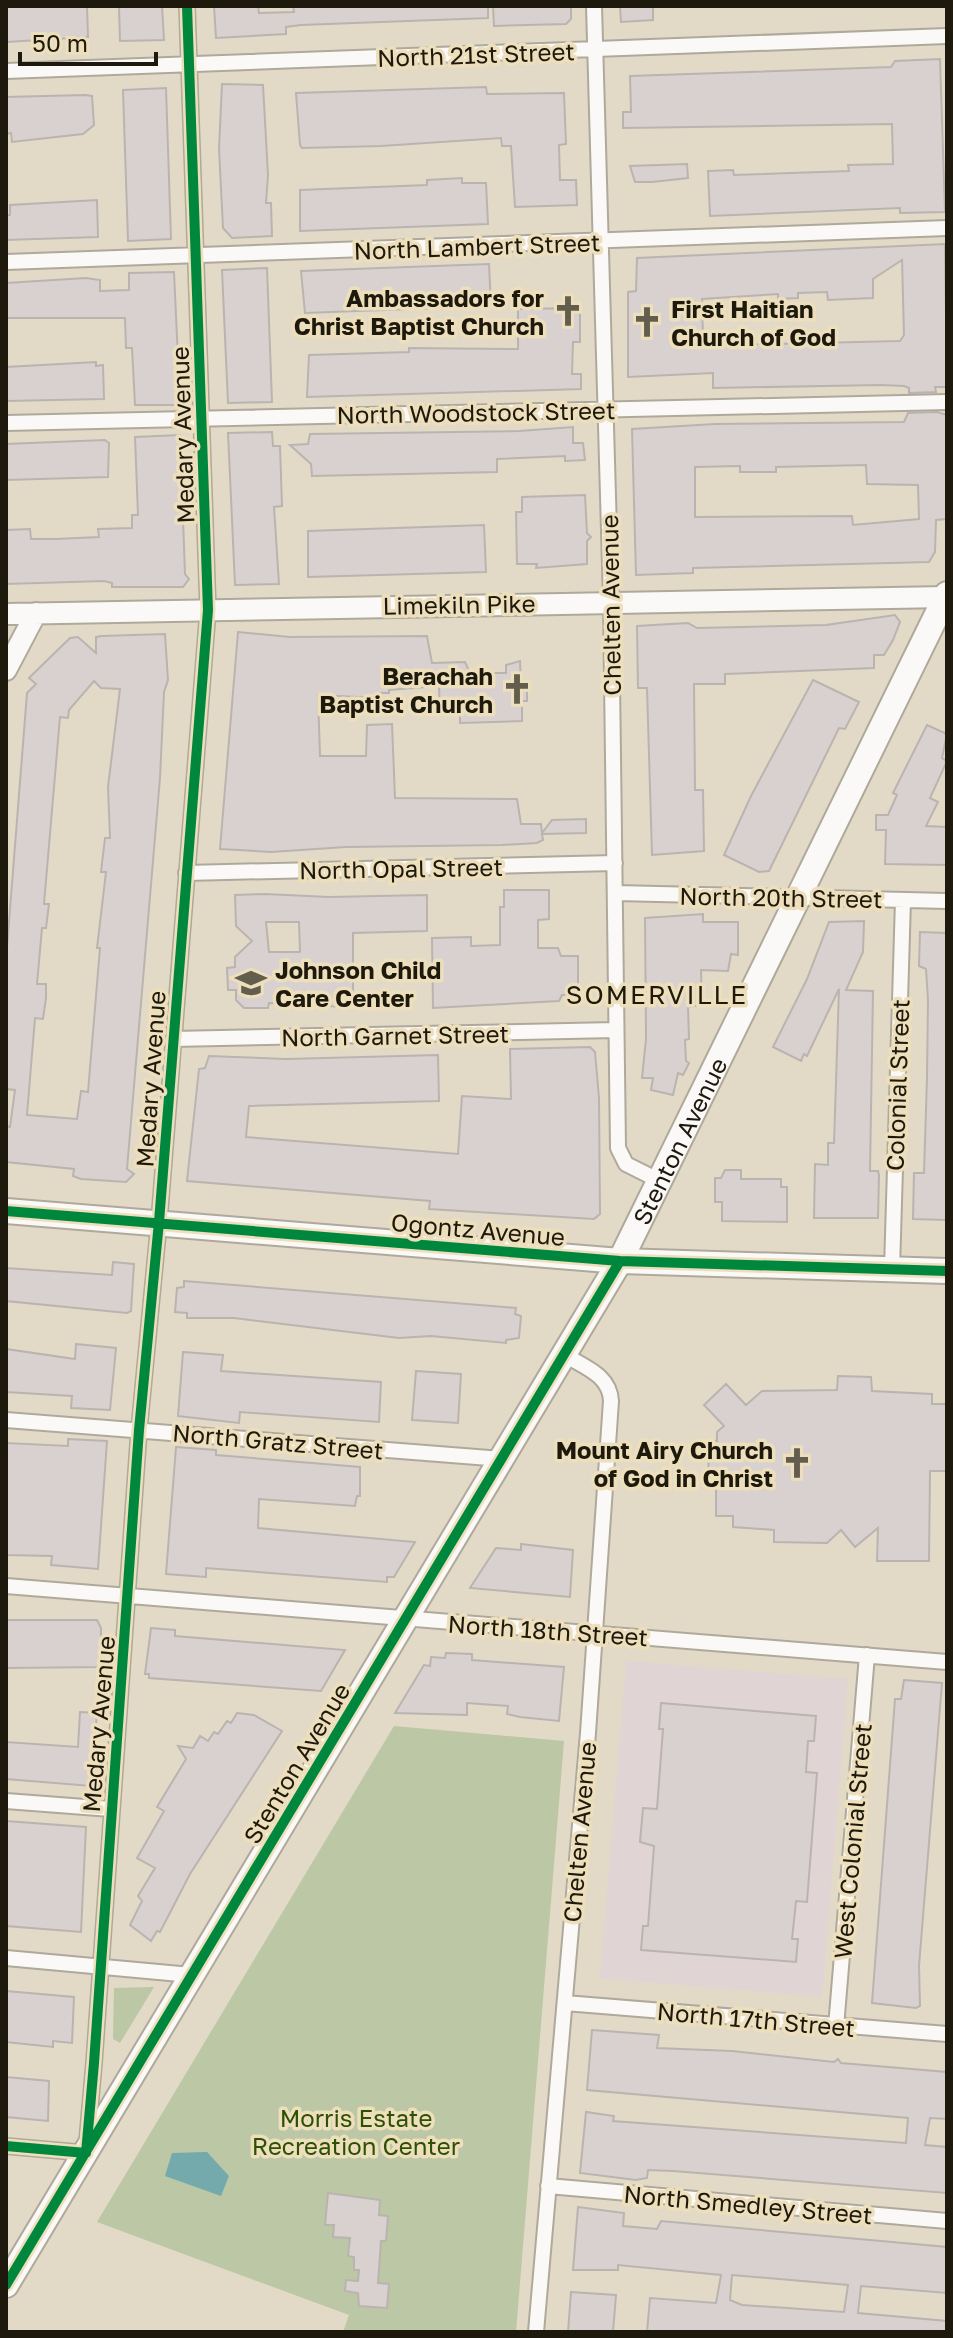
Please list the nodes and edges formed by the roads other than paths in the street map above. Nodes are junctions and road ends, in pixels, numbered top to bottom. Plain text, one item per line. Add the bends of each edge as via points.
1 (187, 6) edge
2 (594, 6) edge
3 (947, 36) edge
4 (595, 49) junction
5 (189, 63) junction
6 (6, 71) edge
7 (947, 228) edge
8 (600, 241) junction
9 (196, 256) junction
10 (6, 262) edge
11 (947, 402) edge
12 (605, 410) junction
13 (203, 419) junction
14 (6, 423) edge
15 (947, 596) edge
16 (611, 601) junction
17 (208, 610) junction
18 (36, 613) junction
19 (6, 614) edge
20 (6, 670) edge
21 (615, 863) junction
22 (186, 873) junction
23 (616, 893) junction
24 (798, 897) junction
25 (903, 900) junction
26 (947, 901) edge
27 (616, 1030) junction
28 (173, 1039) junction
29 (660, 1181) junction
30 (6, 1211) edge
31 (159, 1222) junction
32 (620, 1261) junction
33 (892, 1269) junction
34 (947, 1271) edge
35 (565, 1355) junction
36 (6, 1420) edge
37 (139, 1430) junction
38 (502, 1459) junction
39 (6, 1586) edge
40 (130, 1594) junction
41 (407, 1619) junction
42 (592, 1633) junction
43 (867, 1655) junction
44 (947, 1662) edge
45 (6, 1801) edge
46 (111, 1809) junction
47 (6, 1958) edge
48 (102, 1965) junction
49 (191, 1975) junction
50 (565, 2003) junction
51 (836, 2027) junction
52 (947, 2034) edge
53 (6, 2146) edge
54 (86, 2153) junction
55 (548, 2186) junction
56 (947, 2221) edge
57 (6, 2285) edge
58 (536, 2332) edge

1 - 5 street, Medary Avenue
2 - 4 street, Chelten Avenue
3 - 4 street, North 21st Street
4 - 5 street, North 21st Street
4 - 8 street, Chelten Avenue
5 - 6 street, North 21st Street
5 - 9 street, Medary Avenue
7 - 8 street, North Lambert Street
8 - 9 street, North Lambert Street
8 - 12 street, Chelten Avenue
9 - 10 street, North Lambert Street
9 - 13 street, Medary Avenue
11 - 12 street, North Woodstock Street
12 - 13 street, North Woodstock Street
12 - 16 street, Chelten Avenue
13 - 14 street, North Woodstock Street
13 - 17 street, Medary Avenue
15 - 16 street, Limekiln Pike
15 - 24 main road, Stenton Avenue
16 - 17 street, Limekiln Pike
16 - 21 street, Chelten Avenue
17 - 18 street, Limekiln Pike
17 - 22 street, Medary Avenue
18 - 19 street
18 - 20 street
21 - 22 street, North Opal Street
21 - 23 street, Chelten Avenue
22 - 28 street, Medary Avenue
23 - 24 street, North 20th Street
23 - 27 street, Chelten Avenue
24 - 25 street, North 20th Street
24 - 29 main road, Stenton Avenue
25 - 26 street, North 20th Street
25 - 33 street, Colonial Street
27 - 28 street, North Garnet Street
27 - 29 street, Chelten Avenue via 620,1156
28 - 31 street, Medary Avenue
29 - 32 main road, Stenton Avenue
30 - 31 main road, Ogontz Avenue
31 - 32 main road, Ogontz Avenue
31 - 37 street, Medary Avenue
32 - 33 main road, Ogontz Avenue
32 - 35 main road, Stenton Avenue
33 - 34 main road, Ogontz Avenue
35 - 38 main road, Stenton Avenue
35 - 42 street, Chelten Avenue via 602,1377 611,1392
36 - 37 street, North Gratz Street
37 - 38 street, North Gratz Street
37 - 40 street, Medary Avenue
38 - 41 main road, Stenton Avenue
39 - 40 street, North 18th Street
40 - 41 street, North 18th Street
40 - 46 street, Medary Avenue
41 - 42 street, North 18th Street
41 - 49 main road, Stenton Avenue
42 - 43 street, North 18th Street
42 - 50 street, Chelten Avenue
43 - 44 street, North 18th Street
43 - 51 street, West Colonial Street
45 - 46 street
46 - 48 street, Medary Avenue
47 - 48 street
48 - 49 street
48 - 54 street, Medary Avenue
49 - 54 main road, Stenton Avenue
50 - 51 street, North 17th Street
50 - 55 street, Chelten Avenue
51 - 52 street, North 17th Street
53 - 54 street
54 - 57 main road, Stenton Avenue
55 - 56 street, North Smedley Street
55 - 58 street, Chelten Avenue

